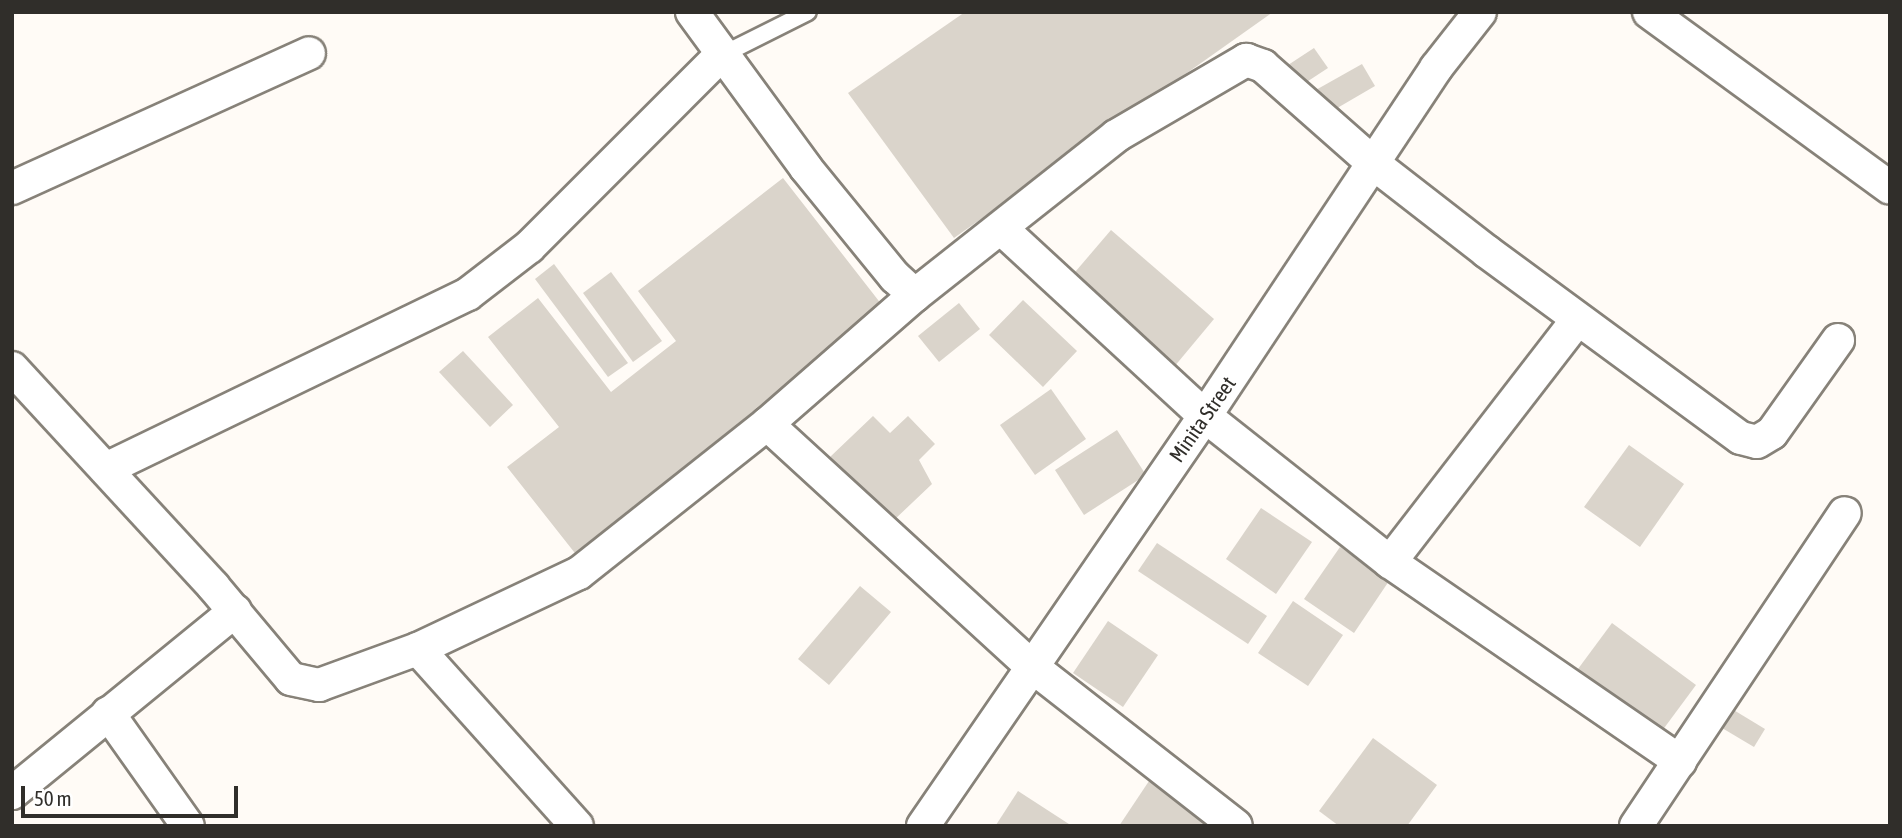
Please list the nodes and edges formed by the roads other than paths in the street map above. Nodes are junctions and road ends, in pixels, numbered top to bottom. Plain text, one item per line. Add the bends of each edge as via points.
1 (692, 12) edge
2 (808, 12) edge
3 (1480, 12) edge
4 (1649, 12) edge
5 (309, 53) dead end
6 (720, 56) junction
7 (1374, 164) junction
8 (12, 188) edge
9 (1890, 188) edge
10 (1002, 229) junction
11 (915, 295) junction
12 (1577, 320) junction
13 (1838, 340) dead end
14 (12, 368) edge
15 (1205, 416) junction
16 (767, 424) junction
17 (106, 469) junction
18 (1845, 513) dead end
19 (1390, 562) junction
20 (235, 611) junction
21 (418, 649) junction
22 (1030, 665) junction
23 (108, 713) junction
24 (1680, 761) junction
25 (12, 793) edge
26 (188, 826) edge
27 (577, 826) edge
28 (923, 826) edge
29 (1236, 826) edge
30 (1636, 826) edge

1 - 6 street
2 - 6 lane
3 - 7 street, Minita Street via 1436,68
4 - 9 street
5 - 8 street
6 - 11 street via 876,255
6 - 17 street via 529,247 468,294
7 - 10 street via 1264,66 1246,60 1116,136
7 - 12 street
7 - 15 street, Minita Street
10 - 11 street
10 - 15 street
11 - 16 street
12 - 13 street via 1741,438 1757,442 1772,433
12 - 19 street
14 - 17 street
15 - 19 street
15 - 22 street, Minita Street
16 - 21 street via 579,573
16 - 22 street
17 - 20 street
18 - 24 street
19 - 24 street
20 - 21 street via 291,679 304,685 319,685
20 - 23 street
21 - 27 street
22 - 28 street, Minita Street
22 - 29 street
23 - 25 street
23 - 26 street
24 - 30 street

